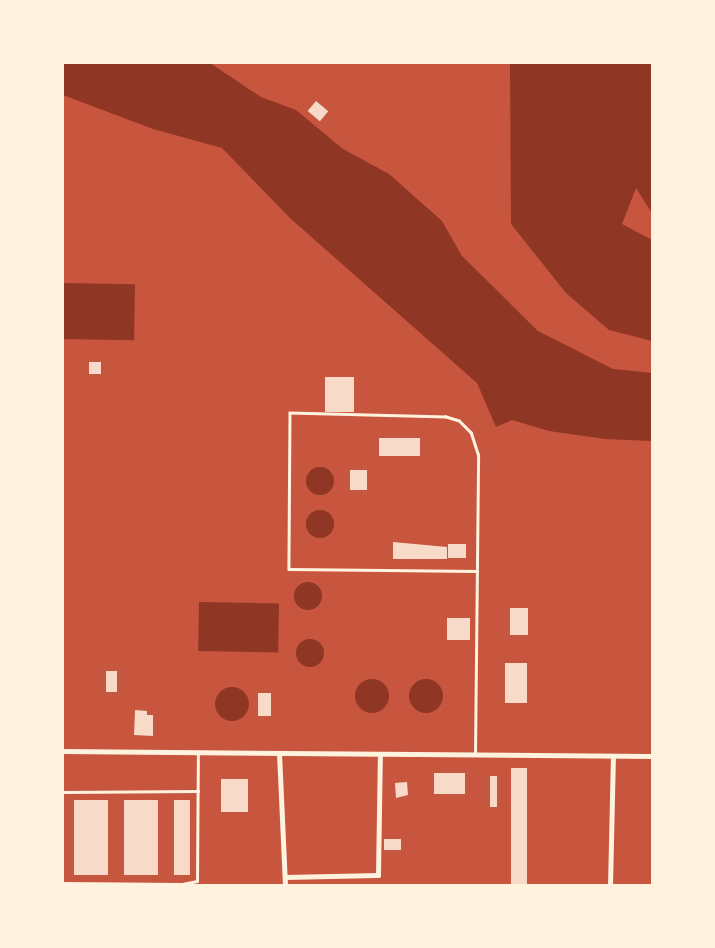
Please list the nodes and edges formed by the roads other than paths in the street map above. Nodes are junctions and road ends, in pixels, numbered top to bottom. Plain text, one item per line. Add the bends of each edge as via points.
1 (477, 572) junction
2 (62, 751) edge
3 (198, 753) junction
4 (279, 754) junction
5 (380, 754) junction
6 (475, 755) junction
7 (652, 756) edge
8 (613, 757) junction
9 (198, 791) junction
10 (62, 792) edge
11 (285, 877) junction
12 (62, 883) edge
13 (285, 886) edge
14 (610, 886) edge

1 - 1 lane via 478,455 471,433 459,421 446,417 290,413 290,569
1 - 6 lane
2 - 3 street
3 - 4 street
3 - 9 lane
4 - 5 street
4 - 11 street
5 - 6 street
5 - 11 street via 378,875
6 - 8 street
7 - 8 street
8 - 14 street
9 - 10 lane
9 - 12 lane via 197,881 182,884
11 - 13 street

